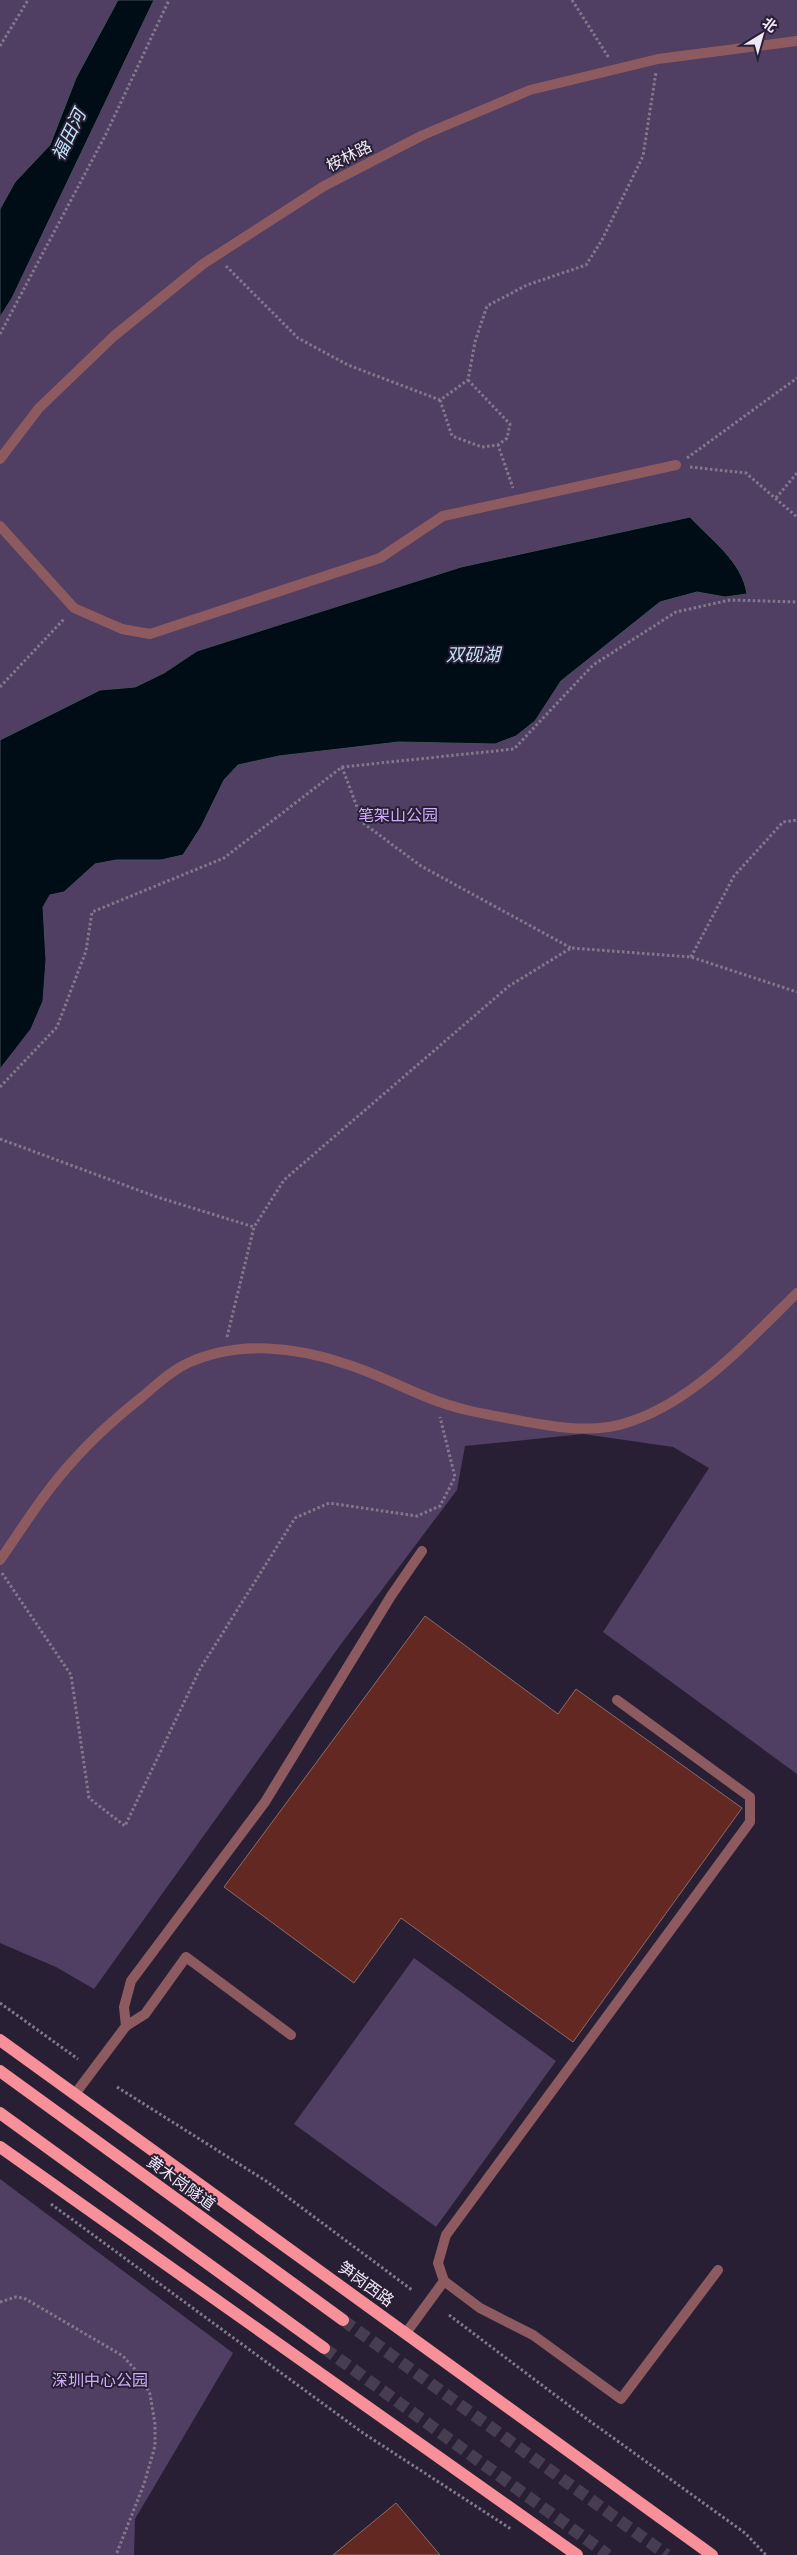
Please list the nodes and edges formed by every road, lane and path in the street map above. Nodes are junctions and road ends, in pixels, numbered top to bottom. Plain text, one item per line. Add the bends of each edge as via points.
1 (28, 0) edge
2 (169, 0) edge
3 (572, 0) edge
4 (797, 41) edge
5 (0, 46) edge
6 (658, 59) junction
7 (616, 69) junction
8 (216, 255) junction
9 (0, 334) edge
10 (797, 378) edge
11 (468, 380) junction
12 (440, 400) junction
13 (498, 445) junction
14 (0, 459) edge
15 (676, 465) junction
16 (797, 473) edge
17 (776, 498) junction
18 (516, 499) junction
19 (797, 518) edge
20 (0, 526) edge
21 (797, 602) edge
22 (74, 608) junction
23 (0, 687) edge
24 (342, 768) junction
25 (797, 820) edge
26 (571, 948) junction
27 (691, 957) junction
28 (797, 992) edge
29 (0, 1087) edge
30 (0, 1139) edge
31 (254, 1227) junction
32 (797, 1293) edge
33 (223, 1353) junction
34 (437, 1401) junction
35 (422, 1551) dead end
36 (0, 1560) edge
37 (0, 1570) edge
38 (617, 1700) dead end
39 (0, 2003) edge
40 (126, 2026) junction
41 (291, 2035) dead end
42 (0, 2040) edge
43 (78, 2058) dead end
44 (0, 2071) edge
45 (117, 2087) dead end
46 (75, 2094) junction
47 (0, 2113) edge
48 (0, 2147) edge
49 (46, 2200) dead end
50 (718, 2270) dead end
51 (444, 2281) junction
52 (412, 2290) dead end
53 (0, 2302) edge
54 (449, 2315) dead end
55 (344, 2320) tunnel mouth
56 (406, 2332) junction
57 (324, 2348) tunnel mouth
58 (516, 2533) dead end
59 (116, 2555) edge
60 (577, 2555) edge
61 (712, 2555) edge
62 (766, 2555) edge

1 - 5 path
2 - 9 path via 106,134
3 - 7 path
4 - 6 lane, 桉林路
6 - 7 lane, 桉林路
6 - 11 path via 643,156 602,240 586,265 527,285 487,306 475,342
7 - 8 lane, 桉林路 via 530,90 422,135 324,186
8 - 12 path via 298,338 348,365
8 - 14 lane, 桉林路 via 114,336 39,408
10 - 15 path
11 - 12 path
11 - 13 path via 510,424 507,438
12 - 13 path via 452,436 482,447
13 - 18 path
15 - 17 path via 746,473
15 - 18 lane
16 - 17 path
17 - 19 path
18 - 22 lane via 443,516 380,558 150,634 122,629
20 - 22 lane
21 - 24 path via 730,600 676,612 593,665 514,749
22 - 23 path
24 - 26 path via 362,823 421,866
24 - 29 path via 224,858 92,912 86,951 57,1026
25 - 27 path via 783,822 734,876
26 - 27 path
26 - 31 path via 509,986 284,1180
27 - 28 path
30 - 31 path via 156,1197
31 - 33 path
32 - 34 lane via 737,1351 684,1394 658,1411 627,1423 596,1429 559,1426 469,1412
33 - 34 lane via 259,1348 296,1350 388,1378
33 - 36 lane via 188,1363 114,1420 72,1462
34 - 37 path via 455,1477 440,1506 417,1516 329,1504 295,1518 200,1669 125,1826 89,1798 71,1675
35 - 40 lane via 265,1802 131,1980 124,2007
38 - 51 lane via 750,1797 750,1822 446,2235 438,2263
39 - 43 path
40 - 41 lane via 145,2014 186,1957
40 - 46 lane
42 - 46 main road, 笋岗西路
44 - 55 main road, 黄木岗隧道
45 - 52 path via 266,2181
46 - 56 main road, 笋岗西路
47 - 57 main road
48 - 60 main road
49 - 58 path via 362,2433
50 - 51 lane via 622,2400 533,2334 480,2308
51 - 56 lane
53 - 59 path via 24,2298 110,2347 130,2361 150,2394 155,2446
54 - 62 path via 745,2532
56 - 61 main road, 笋岗西路

